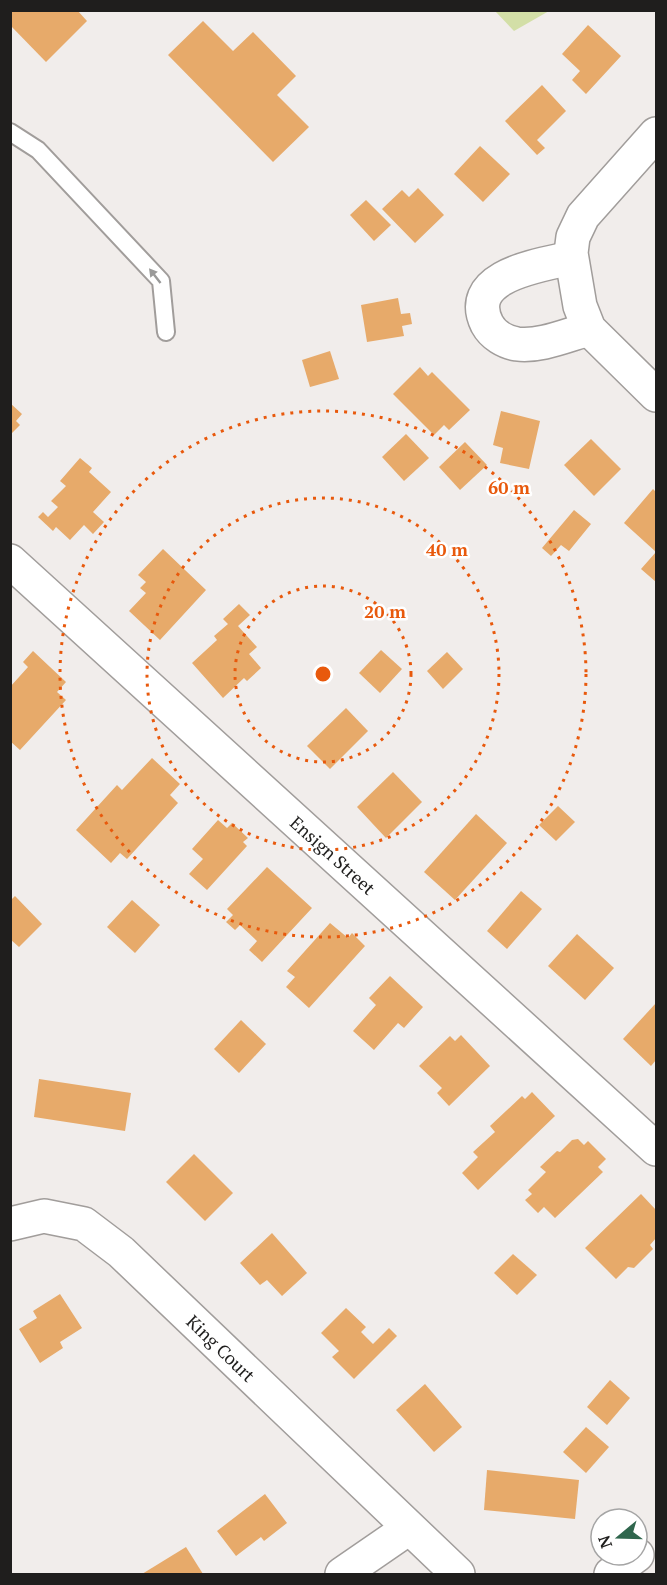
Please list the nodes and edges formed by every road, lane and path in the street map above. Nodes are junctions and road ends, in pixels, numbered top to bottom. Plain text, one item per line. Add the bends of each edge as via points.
1 (10, 132) edge
2 (657, 134) edge
3 (571, 258) junction
4 (589, 329) junction
5 (166, 332) dead end
6 (657, 395) edge
7 (10, 561) edge
8 (657, 1149) edge
9 (10, 1224) edge
10 (409, 1528) junction
11 (342, 1575) edge
12 (458, 1575) edge

5 -> 1 lane via 161,281 38,150
2 - 3 street via 583,216 573,237
3 - 4 street via 581,312
3 - 4 street via 499,280 484,299 484,315 499,337 518,344
4 - 6 street
7 - 8 street, Ensign Street
9 - 10 street, King Court via 44,1216 84,1224 121,1252
10 - 11 street
10 - 12 street, King Court

